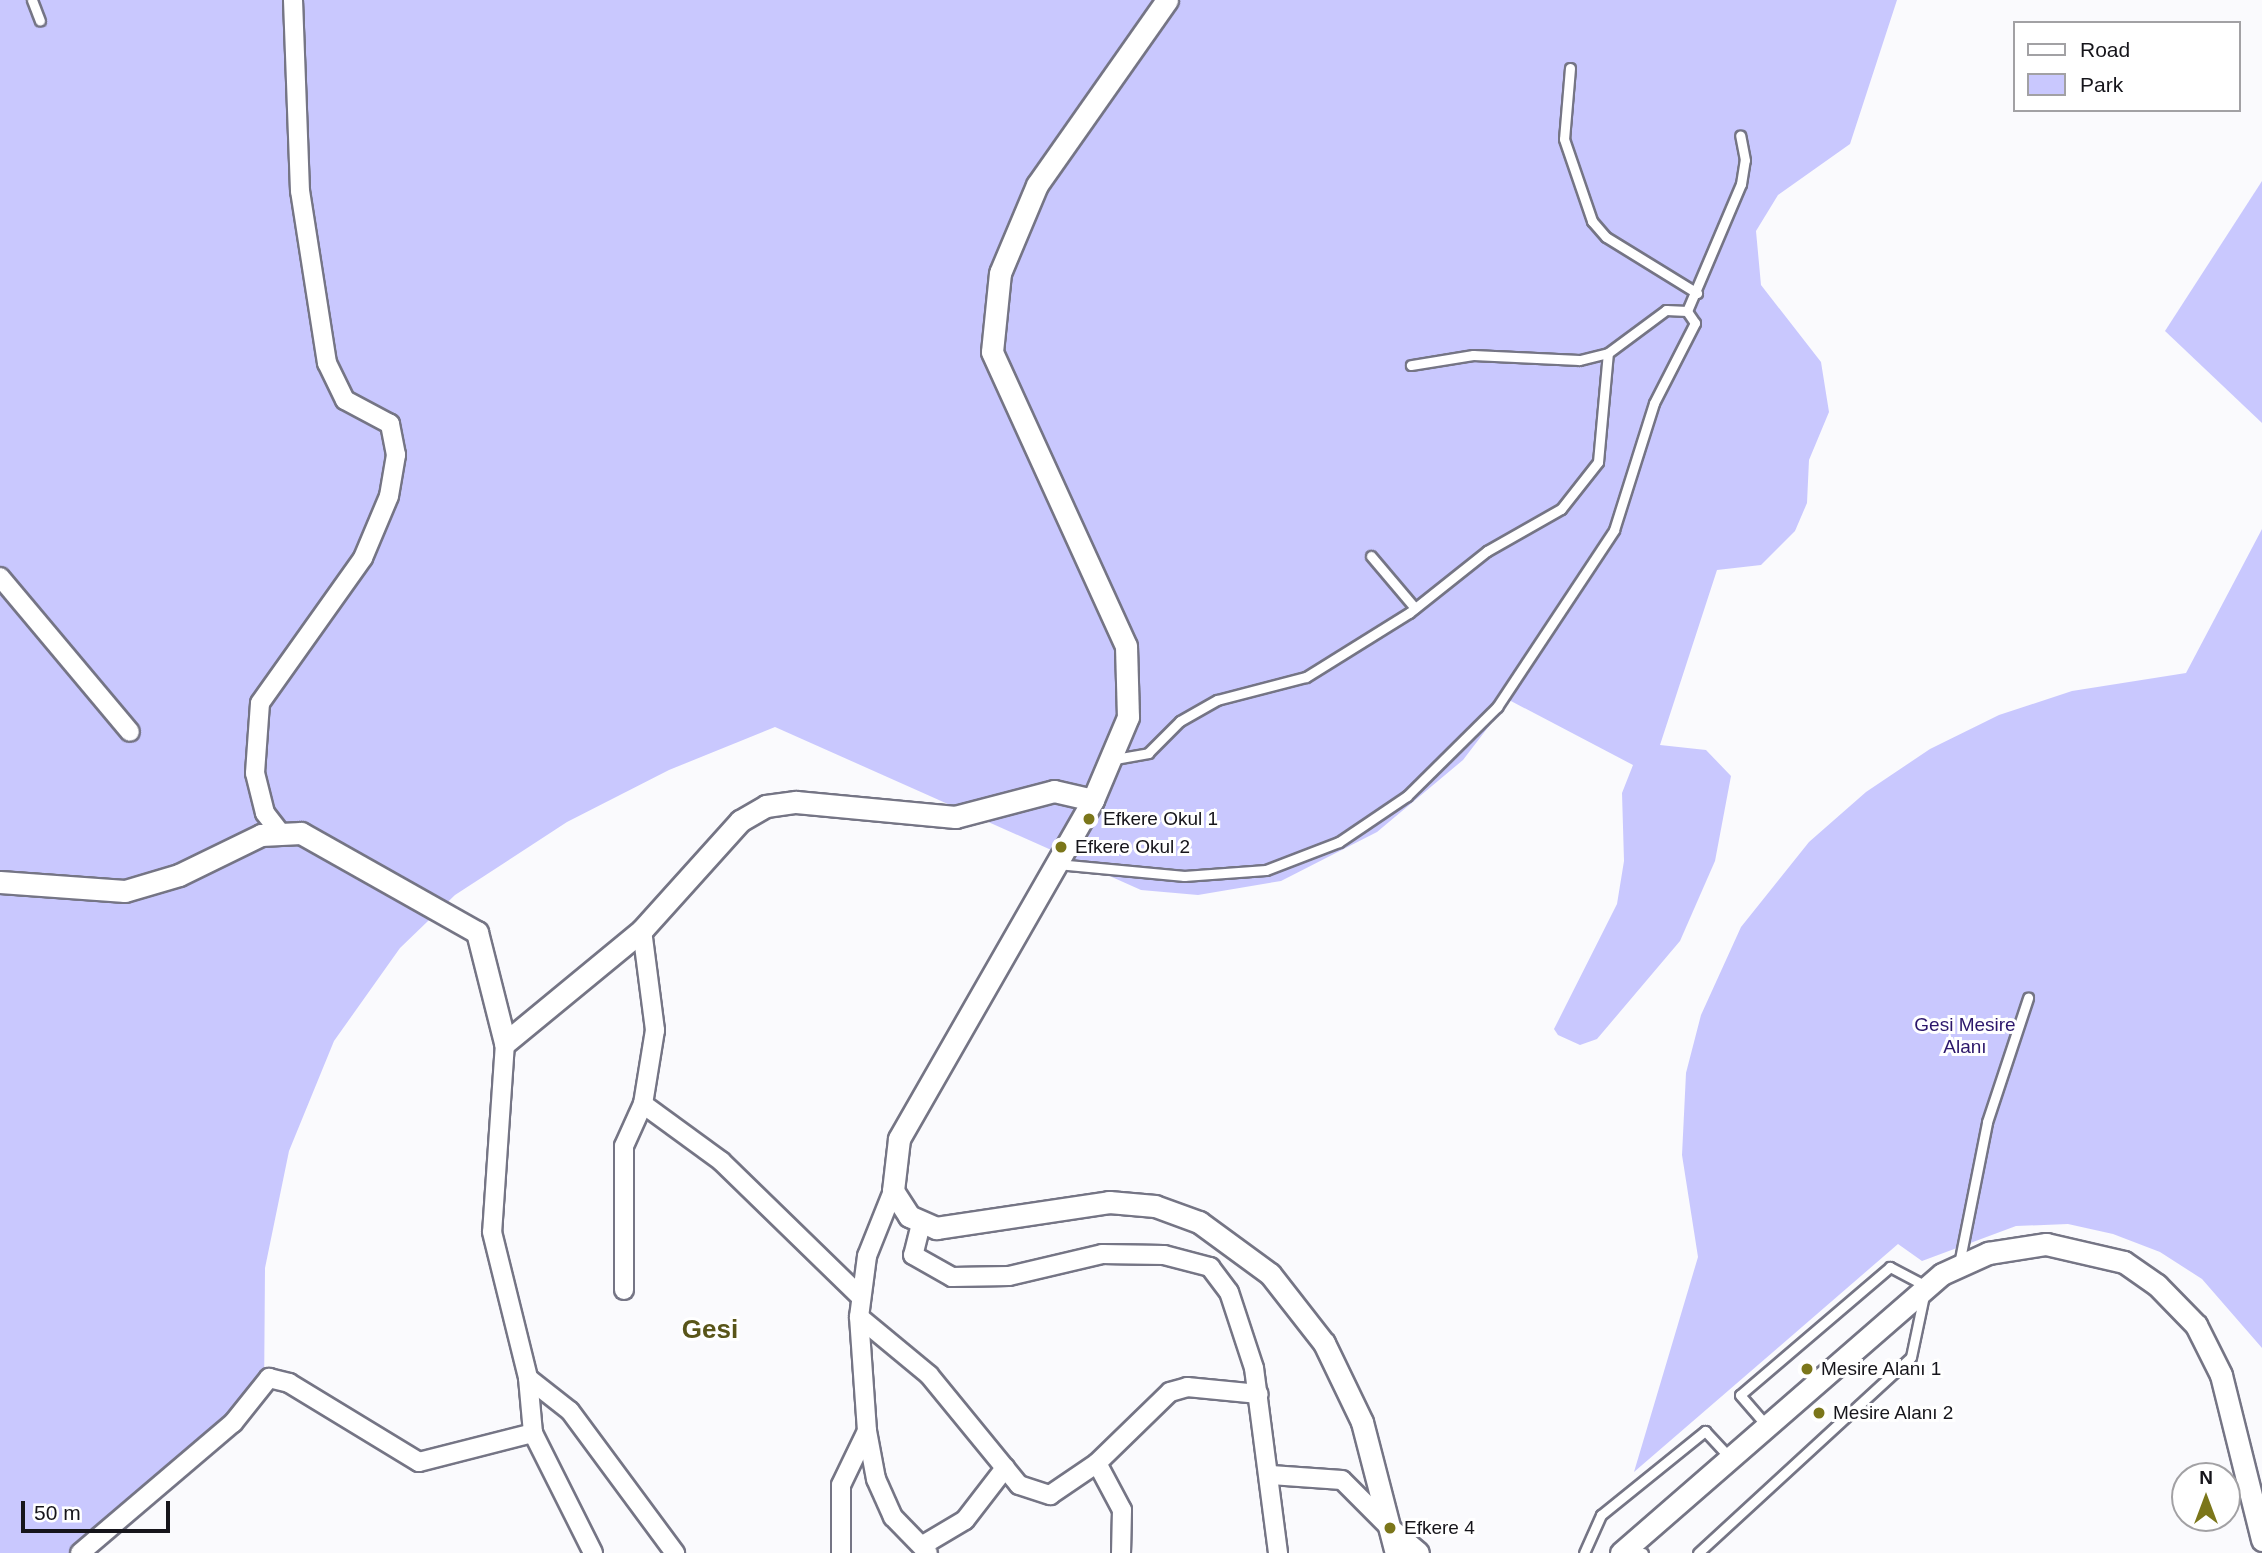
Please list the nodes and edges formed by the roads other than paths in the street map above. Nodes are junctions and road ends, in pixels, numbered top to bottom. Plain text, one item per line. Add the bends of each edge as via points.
1 (32, 0) edge
2 (293, 0) edge
3 (1167, 0) edge
4 (40, 21) dead end
5 (1570, 68) dead end
6 (1740, 135) dead end
7 (1697, 293) junction
8 (1687, 311) junction
9 (1608, 353) junction
10 (1411, 365) dead end
11 (1371, 556) dead end
12 (0, 577) edge
13 (1415, 608) junction
14 (130, 732) dead end
15 (1115, 759) junction
16 (1093, 800) junction
17 (279, 831) junction
18 (1051, 863) junction
19 (0, 882) edge
20 (642, 930) junction
21 (2028, 998) dead end
22 (505, 1043) junction
23 (642, 1104) junction
24 (893, 1191) junction
25 (921, 1224) junction
26 (1959, 1266) junction
27 (1926, 1286) junction
28 (624, 1290) dead end
29 (861, 1297) junction
30 (859, 1317) junction
31 (528, 1378) junction
32 (1259, 1394) junction
33 (1767, 1427) junction
34 (867, 1431) junction
35 (533, 1433) junction
36 (1731, 1459) junction
37 (1097, 1463) junction
38 (1005, 1468) junction
39 (1271, 1475) junction
40 (1390, 1528) junction
41 (2262, 1539) edge
42 (926, 1549) edge
43 (1630, 1552) edge
44 (80, 1553) edge
45 (593, 1553) edge
46 (674, 1553) edge
47 (841, 1553) edge
48 (1121, 1553) edge
49 (1278, 1553) edge
50 (1396, 1553) edge
51 (1418, 1553) edge
52 (1584, 1553) edge
53 (1698, 1553) edge

1 - 4 lane
2 - 17 street via 300,191 327,363 345,400 390,424 396,455 389,496 363,558 260,703 255,773 265,813
3 - 15 street via 1037,184 1000,273 992,352 1126,646 1128,717
5 - 7 lane via 1564,139 1592,221 1606,237
6 - 7 lane via 1745,160 1741,184
7 - 8 lane
8 - 9 lane via 1666,310
8 - 18 lane via 1693,335 1657,395 1614,530 1497,707 1407,796 1339,842 1266,870 1172,876
9 - 10 lane via 1566,360 1474,355
9 - 13 lane via 1602,448 1588,482 1561,509 1487,551
11 - 13 lane
12 - 14 street
13 - 15 lane via 1306,677 1204,705 1147,753
15 - 16 street
16 - 18 street
16 - 20 street via 1054,791 955,817 796,802 766,806 740,821
17 - 19 street via 125,891
17 - 22 street via 332,848 477,932
18 - 24 street via 899,1139
20 - 22 street
20 - 23 street via 655,1030
21 - 26 lane via 1987,1122
22 - 31 street via 492,1231
23 - 28 street via 624,1146
23 - 29 street via 721,1161
24 - 25 street
24 - 29 street via 867,1256
25 - 32 street via 913,1255 952,1277 1009,1276 1102,1254 1164,1255 1210,1267 1229,1292
25 - 40 street via 951,1228 1109,1202 1155,1206 1199,1222 1270,1274 1324,1343 1362,1422
26 - 27 street
26 - 41 street via 1988,1253 2046,1244 2098,1253 2157,1285 2196,1325 2221,1375
27 - 33 street
27 - 33 lane via 1890,1267 1740,1395
27 - 53 lane via 1911,1357
29 - 30 street
30 - 34 street
30 - 38 street via 929,1375
31 - 35 street
31 - 46 street via 569,1411
32 - 37 street via 1187,1387 1170,1392
32 - 39 street
33 - 36 street
34 - 42 street via 876,1479 893,1517
34 - 47 street via 841,1485
35 - 44 street via 419,1462 289,1382 269,1378 224,1432
35 - 45 street
36 - 43 street
36 - 52 lane via 1705,1431 1601,1515
37 - 38 street via 1050,1495 1019,1485
37 - 48 street via 1122,1510
38 - 42 street via 965,1520
39 - 40 street via 1342,1480
39 - 49 street
40 - 50 street
40 - 51 street

